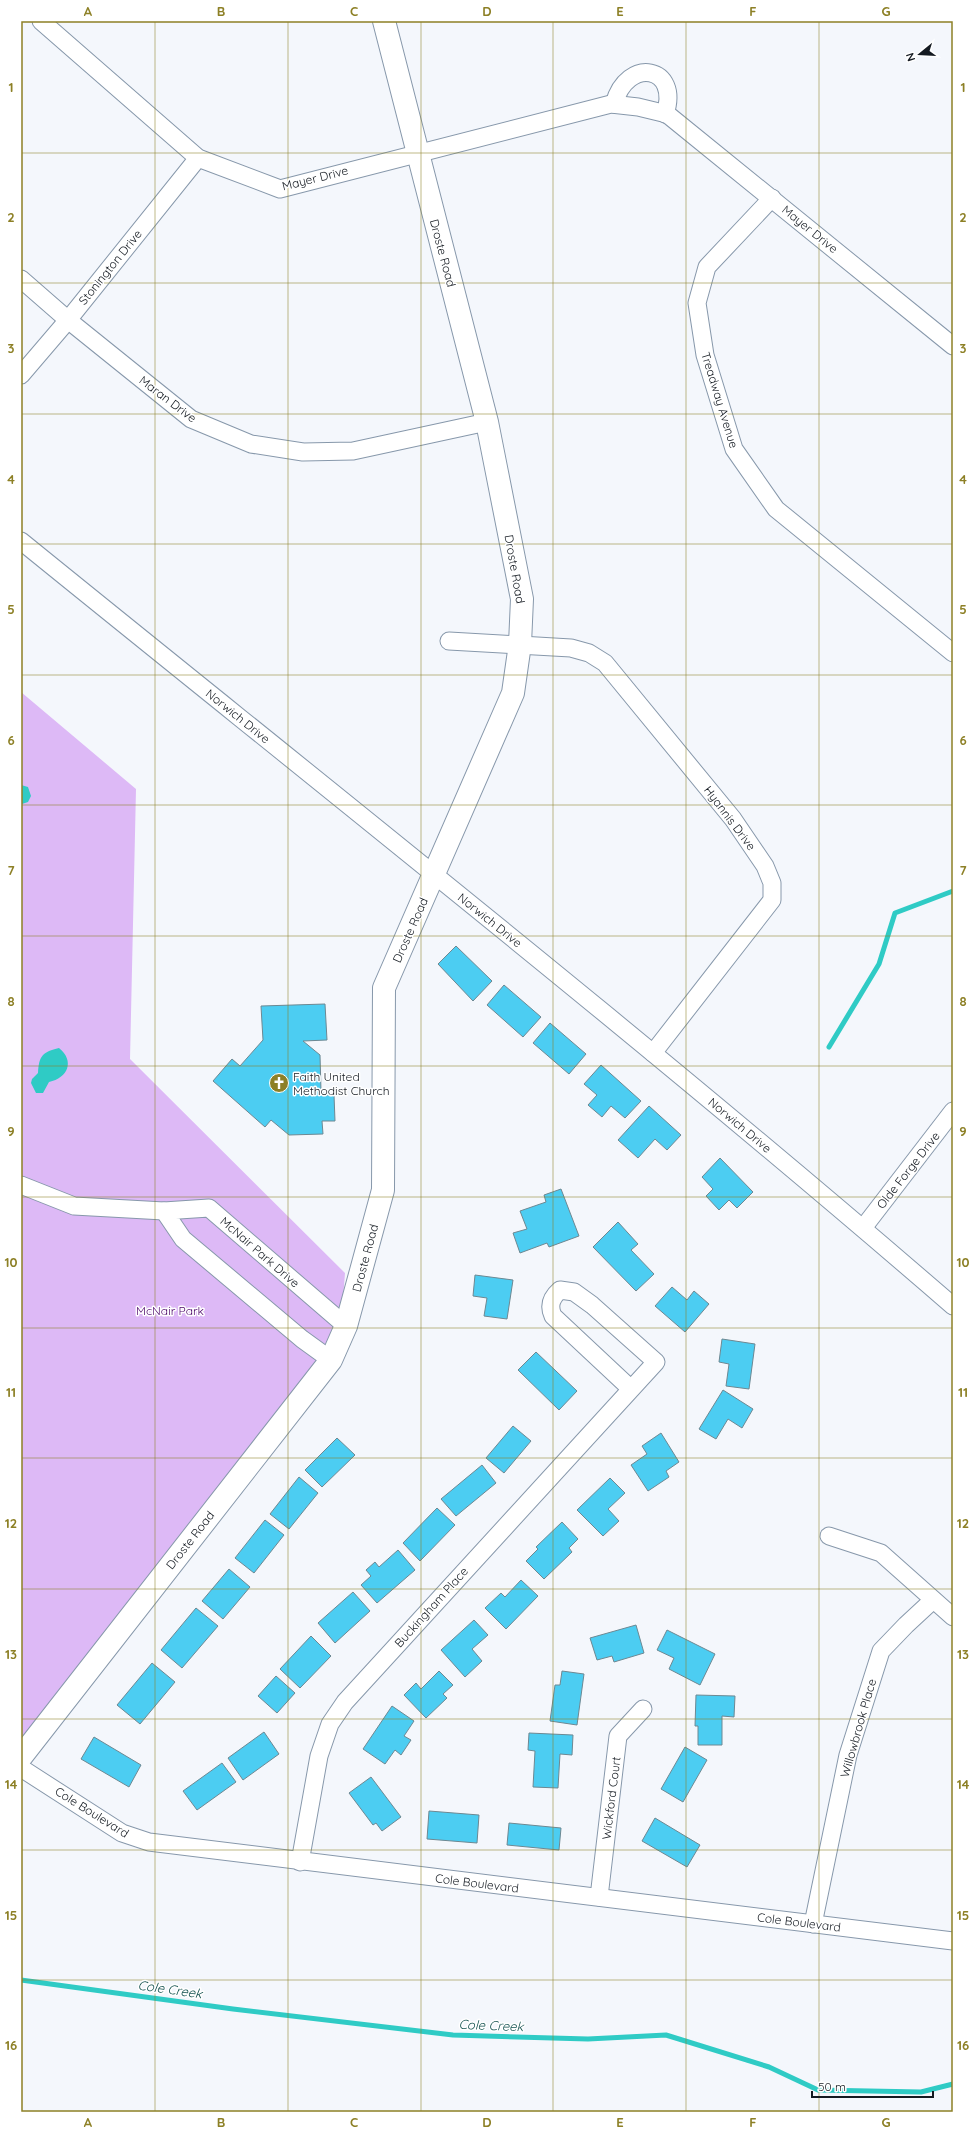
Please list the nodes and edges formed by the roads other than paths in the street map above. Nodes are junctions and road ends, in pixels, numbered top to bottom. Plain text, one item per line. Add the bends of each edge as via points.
1 (41, 21) edge
2 (384, 21) edge
3 (614, 104) junction
4 (666, 114) junction
5 (417, 152) junction
6 (198, 158) junction
7 (772, 198) junction
8 (21, 279) edge
9 (68, 320) junction
10 (953, 346) edge
11 (21, 375) edge
12 (487, 422) junction
13 (21, 541) edge
14 (449, 642) dead end
15 (520, 644) junction
16 (953, 652) edge
17 (435, 875) junction
18 (653, 1053) junction
19 (953, 1111) edge
20 (21, 1185) edge
21 (164, 1211) junction
22 (863, 1228) junction
23 (953, 1306) edge
24 (346, 1326) junction
25 (331, 1360) junction
26 (631, 1389) junction
27 (829, 1536) dead end
28 (933, 1600) junction
29 (953, 1617) edge
30 (643, 1709) dead end
31 (21, 1757) edge
32 (21, 1768) edge
33 (300, 1862) junction
34 (599, 1897) junction
35 (813, 1924) junction
36 (953, 1941) edge

1 - 6 street, Mayer Drive
2 - 5 street, Droste Road
3 - 4 street, Mayer Drive
3 - 4 street via 618,91 627,80 640,72 652,72 664,81 670,100
3 - 5 street, Mayer Drive
4 - 7 street, Mayer Drive
5 - 6 street, Mayer Drive via 280,189
5 - 12 street, Droste Road
6 - 9 street, Stonington Drive
7 - 10 street, Mayer Drive
7 - 16 street, Treadway Avenue via 707,267 697,303 705,355 734,449 776,509
8 - 9 street, Maran Drive
9 - 11 street, Stonington Drive
9 - 12 street, Maran Drive via 191,419 251,444 303,452 352,451
12 - 15 street, Droste Road via 522,599
13 - 17 street, Norwich Drive
14 - 15 street, Hyannis Drive
15 - 17 street, Droste Road via 513,693
15 - 18 street, Hyannis Drive via 589,652 605,663 733,819 765,866 772,883 772,900
17 - 18 street, Norwich Drive
17 - 24 street, Droste Road via 384,988 383,1190
18 - 22 street, Norwich Drive
19 - 22 street, Olde Forge Drive
20 - 21 street, McNair Park Drive via 74,1206
21 - 24 street, McNair Park Drive via 209,1208
21 - 25 street via 183,1239 302,1339
22 - 23 street, Norwich Drive
24 - 25 street, Droste Road
25 - 31 street, Droste Road
26 - 26 street, Buckingham Place via 656,1362 574,1292 560,1290 552,1296 550,1309 553,1316
26 - 33 street, Buckingham Place via 345,1702 330,1724 319,1756
27 - 28 street via 881,1554
28 - 29 street
28 - 35 street, Willowbrook Place via 882,1651 848,1754
30 - 34 street, Wickford Court via 618,1736
32 - 33 street, Cole Boulevard via 134,1838
33 - 34 street, Cole Boulevard
34 - 35 street, Cole Boulevard
35 - 36 street, Cole Boulevard

